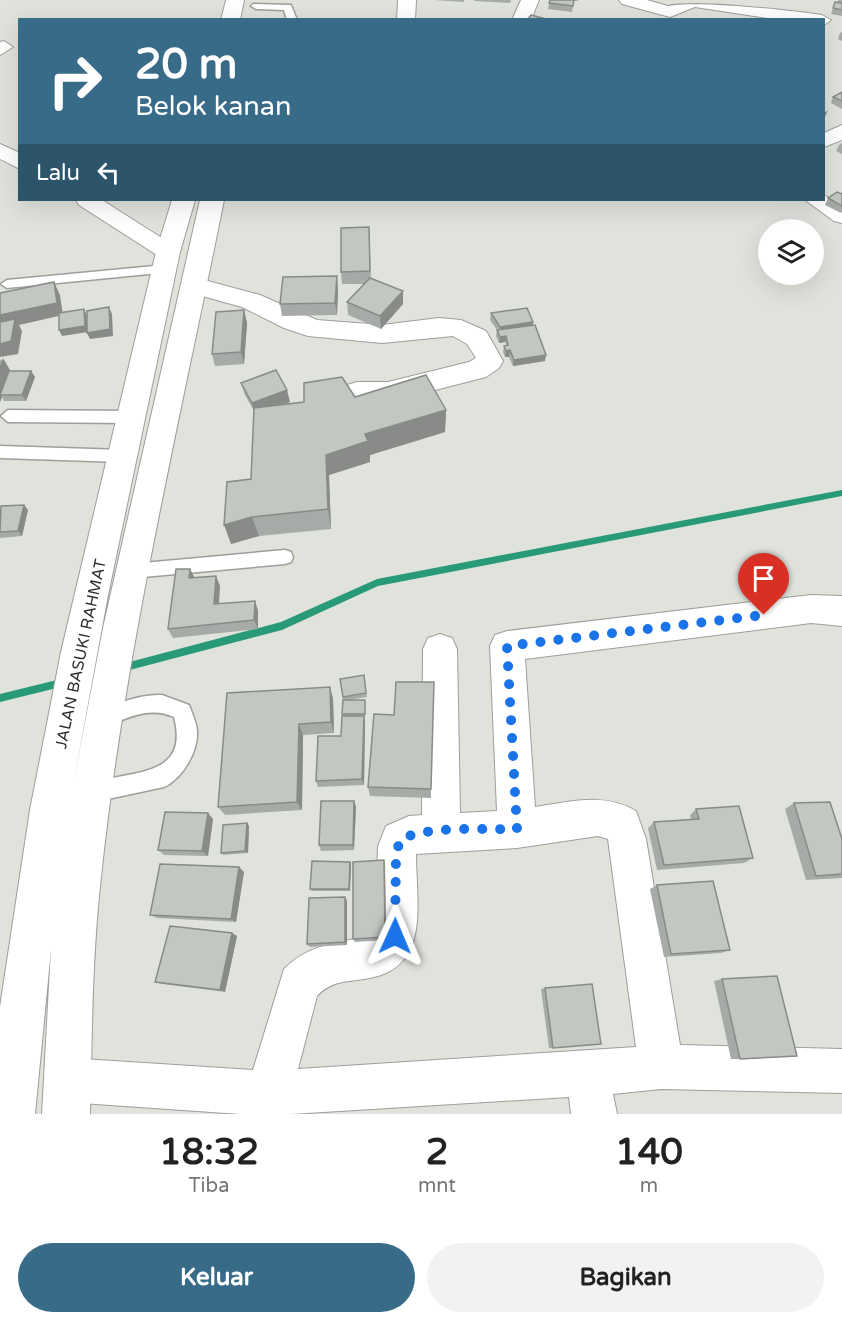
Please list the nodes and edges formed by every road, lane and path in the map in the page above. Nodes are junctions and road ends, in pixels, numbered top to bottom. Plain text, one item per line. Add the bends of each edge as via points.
1 (235, 0) edge
2 (406, 0) edge
3 (530, 0) edge
4 (628, 0) edge
5 (823, 0) edge
6 (256, 8) edge
7 (668, 16) edge
8 (230, 18) edge
9 (291, 18) edge
10 (406, 18) edge
11 (522, 18) edge
12 (799, 18) edge
13 (831, 23) edge
14 (842, 131) edge
15 (825, 140) edge
16 (0, 150) edge
17 (18, 162) edge
18 (88, 201) edge
19 (183, 201) edge
20 (212, 201) edge
21 (818, 201) edge
22 (842, 216) edge
23 (166, 261) junction
24 (7, 284) dead end
25 (193, 285) junction
26 (357, 392) dead end
27 (8, 416) dead end
28 (132, 417) junction
29 (0, 452) edge
30 (123, 456) junction
31 (285, 557) dead end
32 (132, 571) junction
33 (842, 610) edge
34 (440, 649) dead end
35 (94, 705) junction
36 (94, 792) junction
37 (517, 829) junction
38 (441, 831) junction
39 (661, 1067) junction
40 (842, 1071) edge
41 (591, 1094) edge
42 (67, 1097) edge
43 (265, 1104) edge
44 (11, 1114) edge

1 - 8 highway
2 - 10 street
3 - 11 street
4 - 7 street
5 - 13 street via 824,13
6 - 9 lane via 288,7
7 - 12 street via 683,4 695,2
14 - 15 street
16 - 17 street
18 - 23 street
19 - 23 highway, JALAN BASUKI RAHMAT
20 - 25 highway, JALAN BASUKI RAHMAT
21 - 22 street
23 - 24 lane
23 - 28 highway, JALAN BASUKI RAHMAT
25 - 26 street via 260,305 290,323 303,326 373,334 404,333 438,325 472,333 486,347 490,361 477,370 388,392
25 - 32 highway, JALAN BASUKI RAHMAT
27 - 28 lane
28 - 30 highway, JALAN BASUKI RAHMAT
29 - 30 lane
30 - 35 highway, JALAN BASUKI RAHMAT via 84,634
31 - 32 lane
32 - 35 highway, JALAN BASUKI RAHMAT via 120,628
33 - 37 street via 811,609 507,646
34 - 38 street
35 - 36 highway, JALAN BASUKI RAHMAT
35 - 36 lane via 168,703 182,711 188,734 180,760 164,777
35 - 44 highway, JALAN BASUKI RAHMAT via 29,953
36 - 42 highway, JALAN BASUKI RAHMAT via 72,958
37 - 38 street
37 - 39 street via 598,817 622,825
38 - 43 street via 409,835 397,846 395,936 390,948 376,955 320,964 298,984
39 - 40 street
39 - 41 street
41 - 43 street
42 - 43 street

